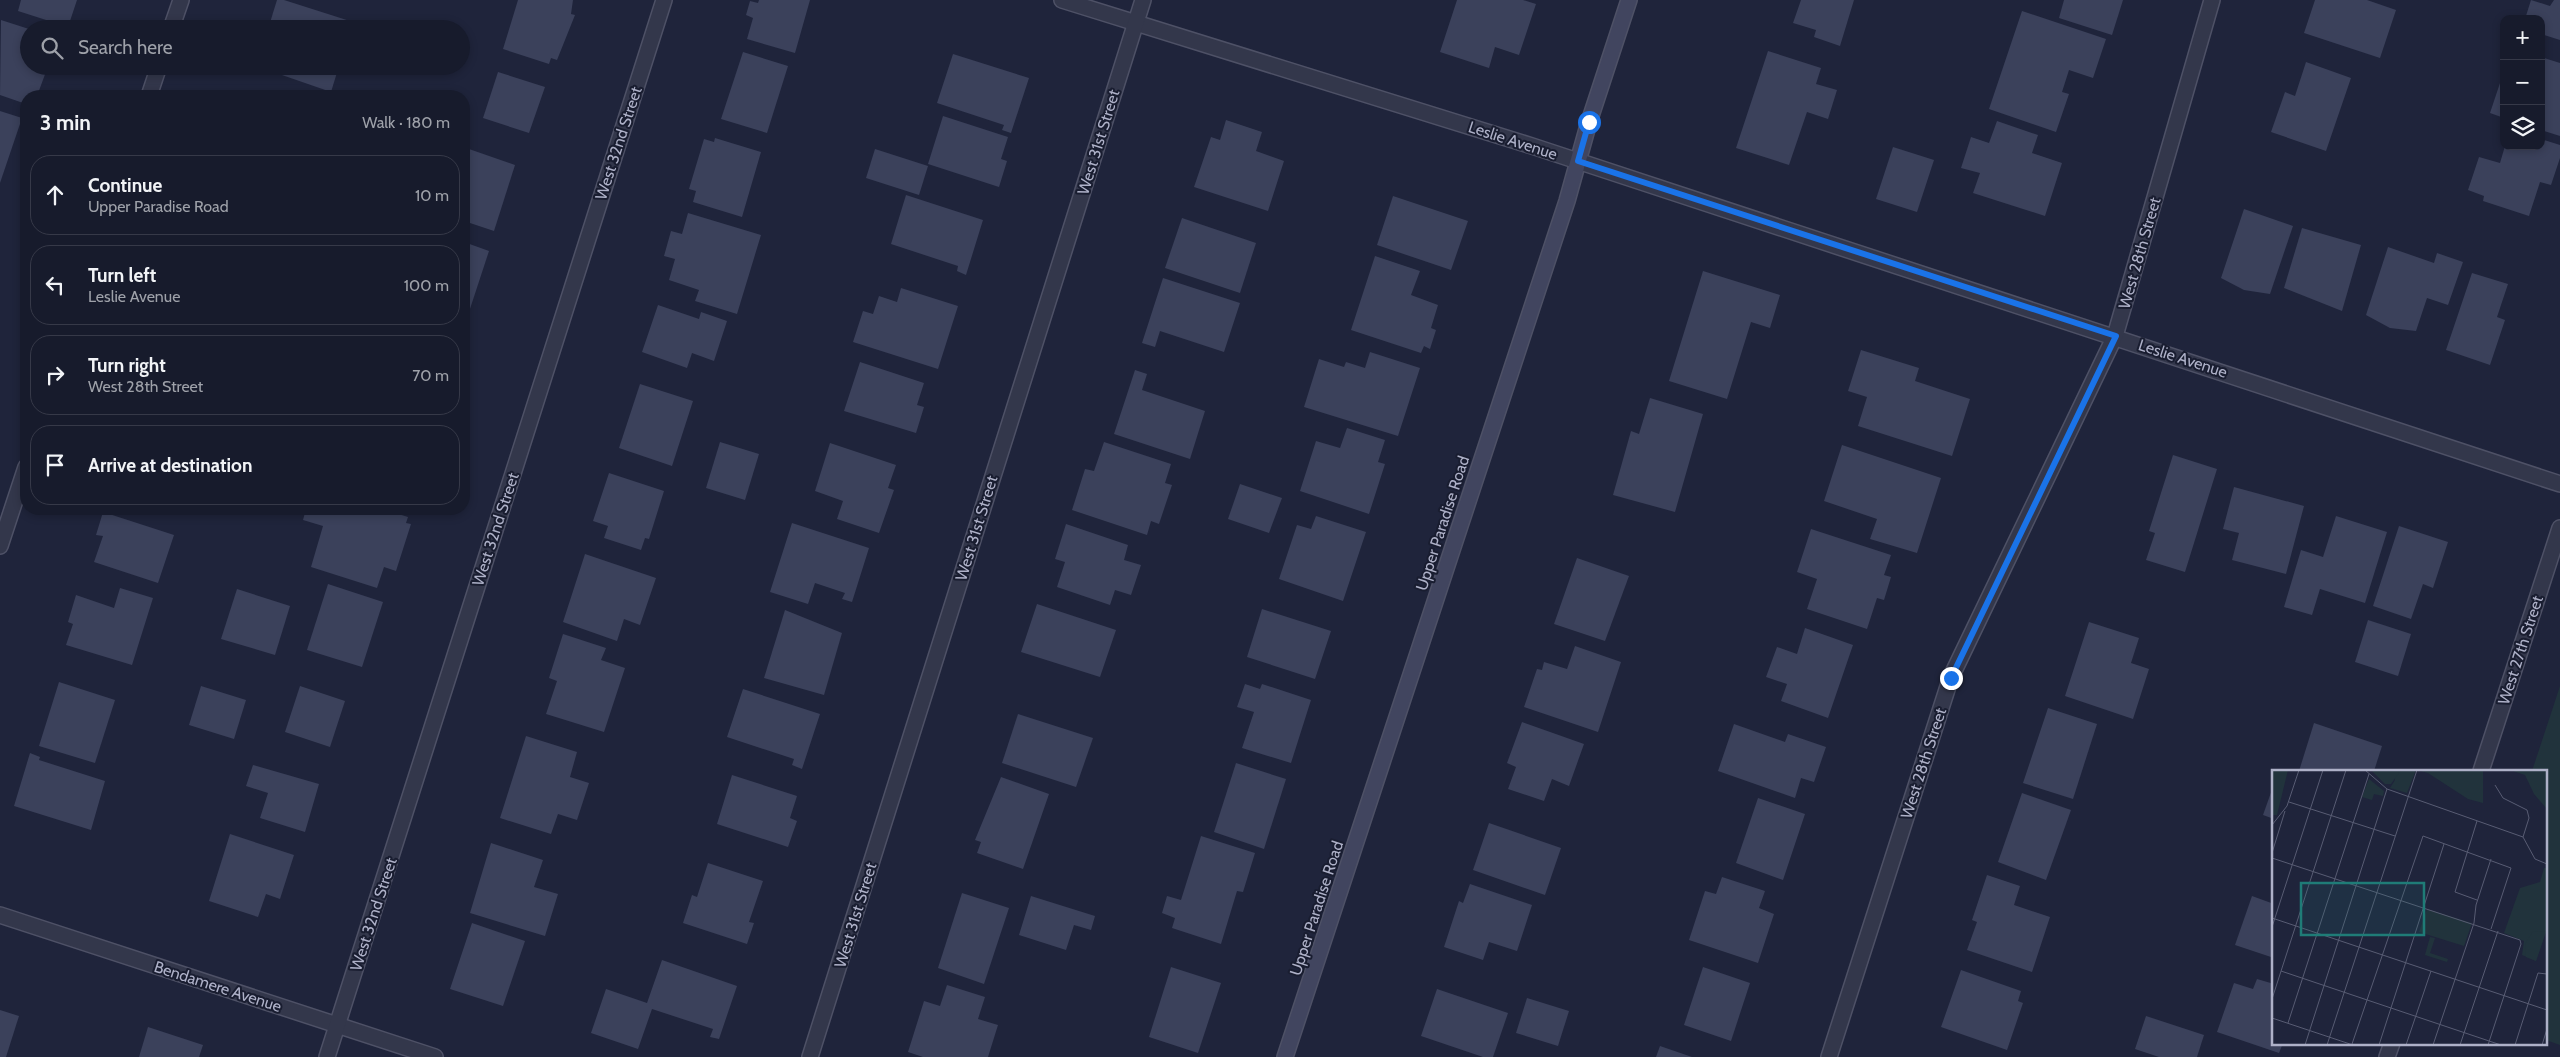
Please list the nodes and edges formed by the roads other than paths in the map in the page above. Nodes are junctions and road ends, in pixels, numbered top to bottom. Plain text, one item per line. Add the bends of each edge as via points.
1 (181, 0) edge
2 (664, 0) edge
3 (1062, 0) edge
4 (1143, 0) edge
5 (1629, 0) edge
6 (2212, 0) edge
7 (174, 20) edge
8 (1135, 23) junction
9 (156, 75) edge
10 (151, 90) edge
11 (1578, 161) junction
12 (2116, 336) junction
13 (2560, 484) edge
14 (20, 485) edge
15 (2560, 528) edge
16 (0, 546) edge
17 (2481, 770) edge
18 (0, 915) edge
19 (338, 1025) junction
20 (2392, 1044) edge
21 (327, 1057) edge
22 (435, 1057) edge
23 (810, 1057) edge
24 (1285, 1057) edge
25 (1829, 1057) edge
26 (2387, 1057) edge

1 - 7 street
2 - 19 street, West 32nd Street
3 - 8 street, Leslie Avenue
4 - 8 street, West 31st Street
5 - 11 street, Upper Paradise Road
6 - 12 street, West 28th Street
8 - 11 street, Leslie Avenue
8 - 23 street, West 31st Street
9 - 10 street
11 - 12 street, Leslie Avenue
11 - 24 street, Upper Paradise Road
12 - 13 street, Leslie Avenue
12 - 25 street, West 28th Street via 1951,678
14 - 16 street
15 - 17 street, West 27th Street
18 - 19 street, Bendamere Avenue
19 - 21 street, West 32nd Street
19 - 22 street, Bendamere Avenue
20 - 26 street

